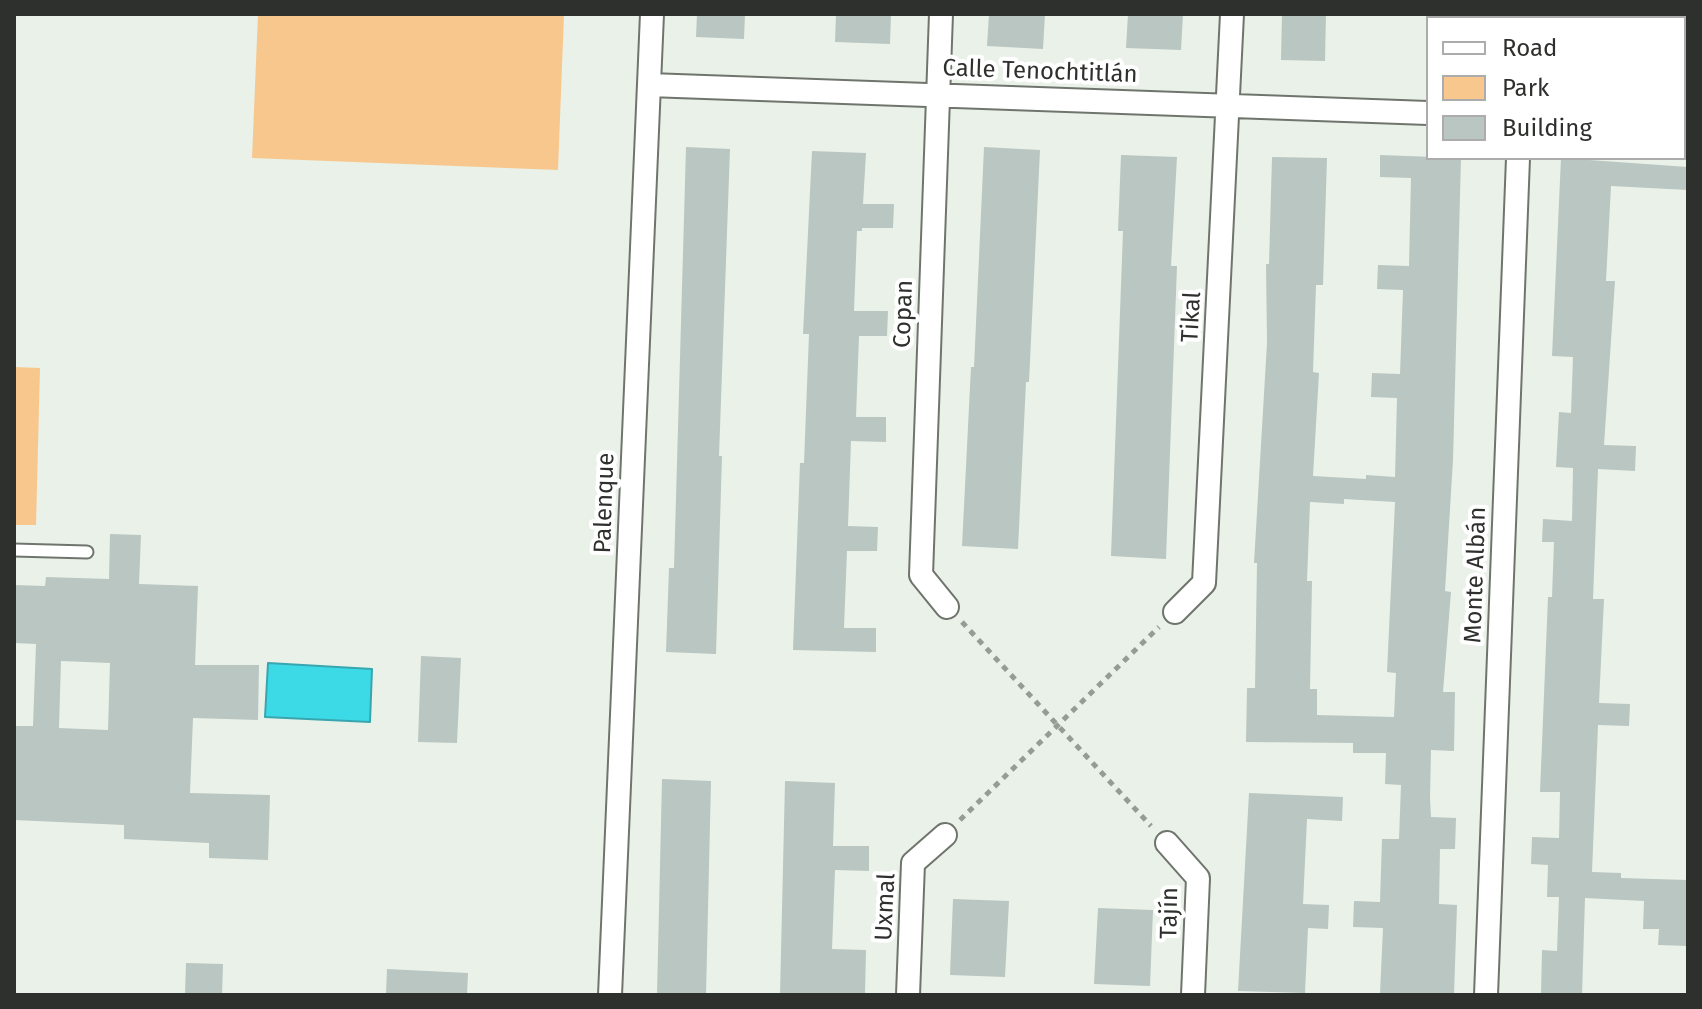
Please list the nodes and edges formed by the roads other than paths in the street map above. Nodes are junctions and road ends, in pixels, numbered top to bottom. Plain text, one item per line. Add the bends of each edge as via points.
1 (652, 14) edge
2 (941, 14) edge
3 (1232, 14) edge
4 (649, 85) junction
5 (939, 94) junction
6 (1229, 107) junction
7 (1426, 113) edge
8 (1518, 160) edge
9 (14, 550) edge
10 (87, 552) dead end
11 (947, 607) road end
12 (1175, 612) road end
13 (945, 835) road end
14 (1167, 843) road end
15 (610, 995) edge
16 (908, 995) edge
17 (1193, 995) edge
18 (1486, 995) edge

1 - 4 street, Palenque
2 - 5 street, Copan
3 - 6 street, Tikal
4 - 5 street, Calle Tenochtitlán
4 - 15 street, Palenque
5 - 6 street, Calle Tenochtitlán
5 - 11 street, Copan via 921,575
6 - 7 street, Calle Tenochtitlán
6 - 12 street, Tikal via 1204,583
8 - 18 street, Monte Albán
9 - 10 lane
13 - 16 street, Uxmal via 913,863
14 - 17 street, Tajín via 1198,878

